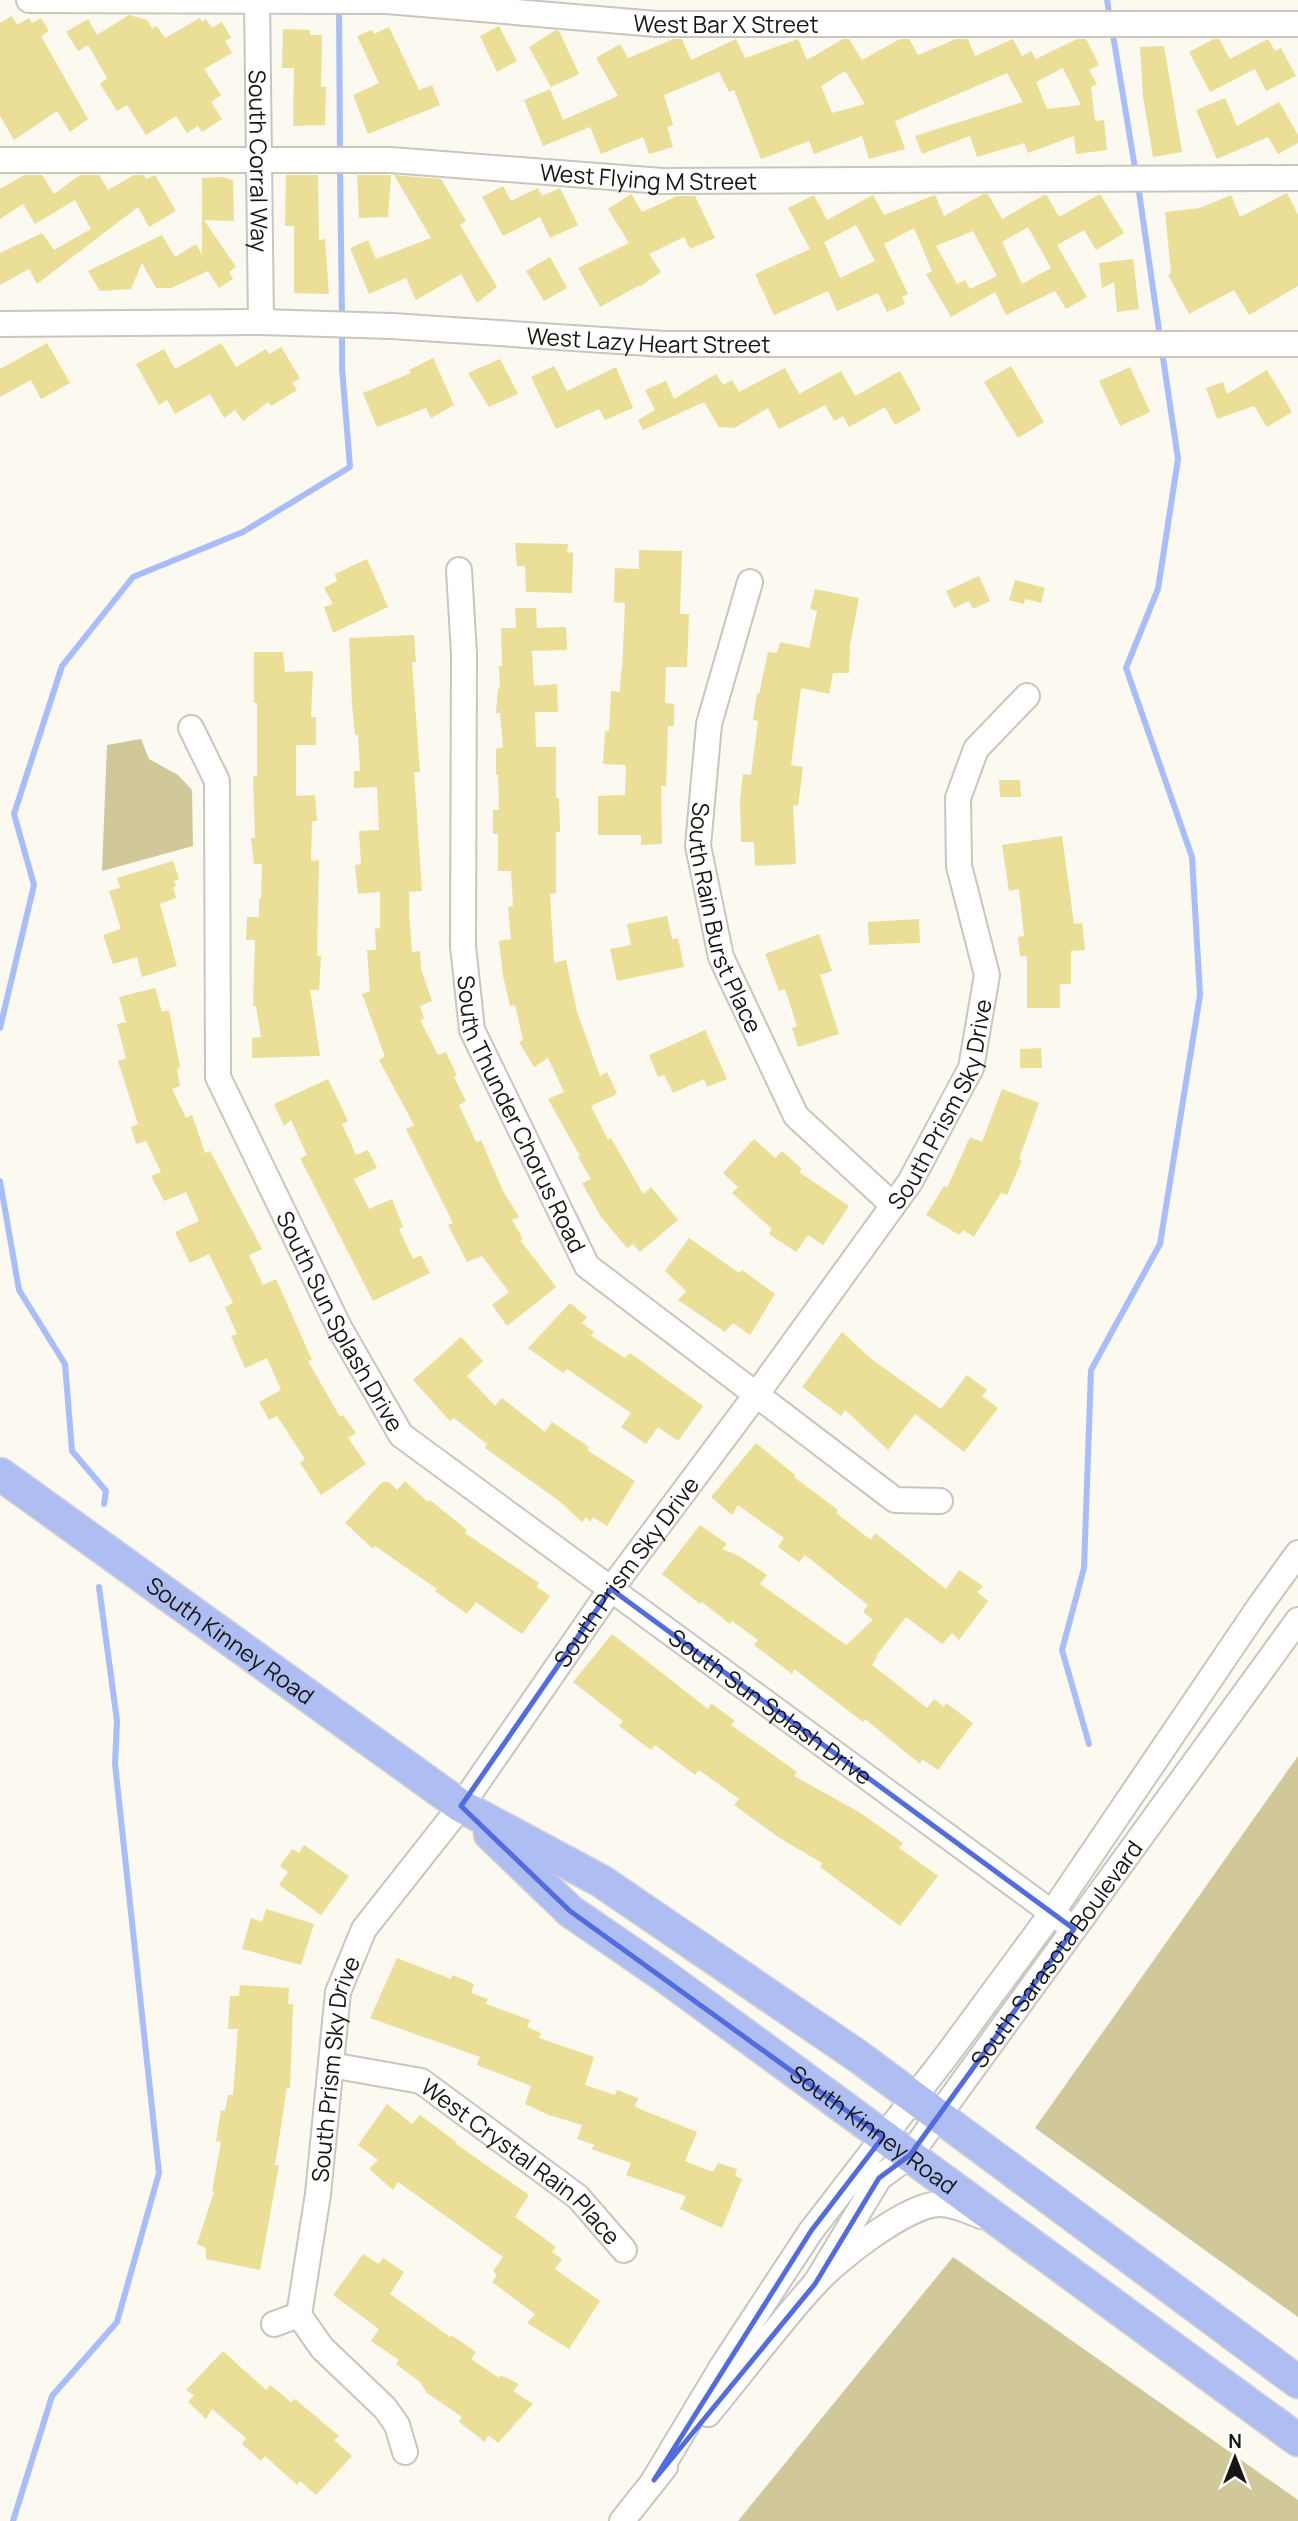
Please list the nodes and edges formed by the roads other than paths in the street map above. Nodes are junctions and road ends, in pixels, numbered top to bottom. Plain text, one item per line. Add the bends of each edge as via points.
1 (29, 0) edge
2 (257, 1) edge
3 (1298, 24) edge
4 (0, 160) edge
5 (257, 160) junction
6 (1298, 178) edge
7 (261, 322) junction
8 (0, 324) edge
9 (1298, 344) edge
10 (459, 570) dead end
11 (750, 582) dead end
12 (1027, 696) dead end
13 (191, 728) dead end
14 (893, 1205) junction
15 (756, 1395) junction
16 (1, 1477) edge
17 (940, 1501) dead end
18 (1298, 1553) edge
19 (611, 1589) junction
20 (1298, 1620) edge
21 (461, 1806) junction
22 (1051, 1914) junction
23 (1073, 1929) junction
24 (331, 2065) junction
25 (926, 2106) junction
26 (883, 2137) junction
27 (911, 2155) junction
28 (1010, 2229) junction
29 (624, 2250) dead end
30 (815, 2284) junction
31 (299, 2315) junction
32 (274, 2324) dead end
33 (1298, 2382) edge
34 (1298, 2440) edge
35 (405, 2452) dead end
36 (654, 2480) junction
37 (622, 2521) edge

1 - 2 street, West Bar X Street
2 - 3 street, West Bar X Street via 387,1 656,24
2 - 5 street, South Corral Way
4 - 5 street, West Flying M Street
5 - 6 street, West Flying M Street via 391,160 663,181
5 - 7 street, South Corral Way
7 - 8 street, West Lazy Heart Street
7 - 9 street, West Lazy Heart Street via 664,344
10 - 15 street, South Thunder Chorus Road via 464,654 463,946 472,1030 587,1266
11 - 14 street, South Rain Burst Place via 709,724 698,846 722,957 796,1116
12 - 14 street, South Prism Sky Drive via 976,749 958,799 960,866 987,975 971,1068 911,1182
13 - 19 street, South Sun Splash Drive via 217,781 218,1077 340,1329 401,1435
14 - 15 street, South Prism Sky Drive
15 - 17 street, South Thunder Chorus Road via 894,1500
15 - 19 street, South Prism Sky Drive
16 - 21 main road, South Kinney Road
18 - 22 street, South Sarasota Boulevard
19 - 21 street, South Prism Sky Drive
19 - 22 street, South Sun Splash Drive
20 - 23 street, South Sarasota Boulevard
21 - 24 street, South Prism Sky Drive via 364,1929 338,1992
21 - 25 main road, South Kinney Road via 601,1881
21 - 26 main road, South Kinney Road via 570,1910
22 - 23 street, South Sun Splash Drive
22 - 25 street, South Sarasota Boulevard
23 - 25 street, South Sarasota Boulevard
24 - 29 street, West Crystal Rain Place via 421,2081 578,2197
24 - 31 street, South Prism Sky Drive
25 - 26 street, South Sarasota Boulevard
25 - 27 street, South Sarasota Boulevard
25 - 33 main road, South Kinney Road
26 - 27 main road, South Kinney Road
26 - 36 street, South Sarasota Boulevard via 811,2231
27 - 28 main road, South Kinney Road
27 - 30 street, South Sarasota Boulevard via 879,2178
28 - 30 street via 940,2203 915,2209 898,2217
28 - 34 main road, South Kinney Road
30 - 36 street
31 - 32 street
31 - 35 street via 322,2348 385,2408 397,2425
36 - 37 street

